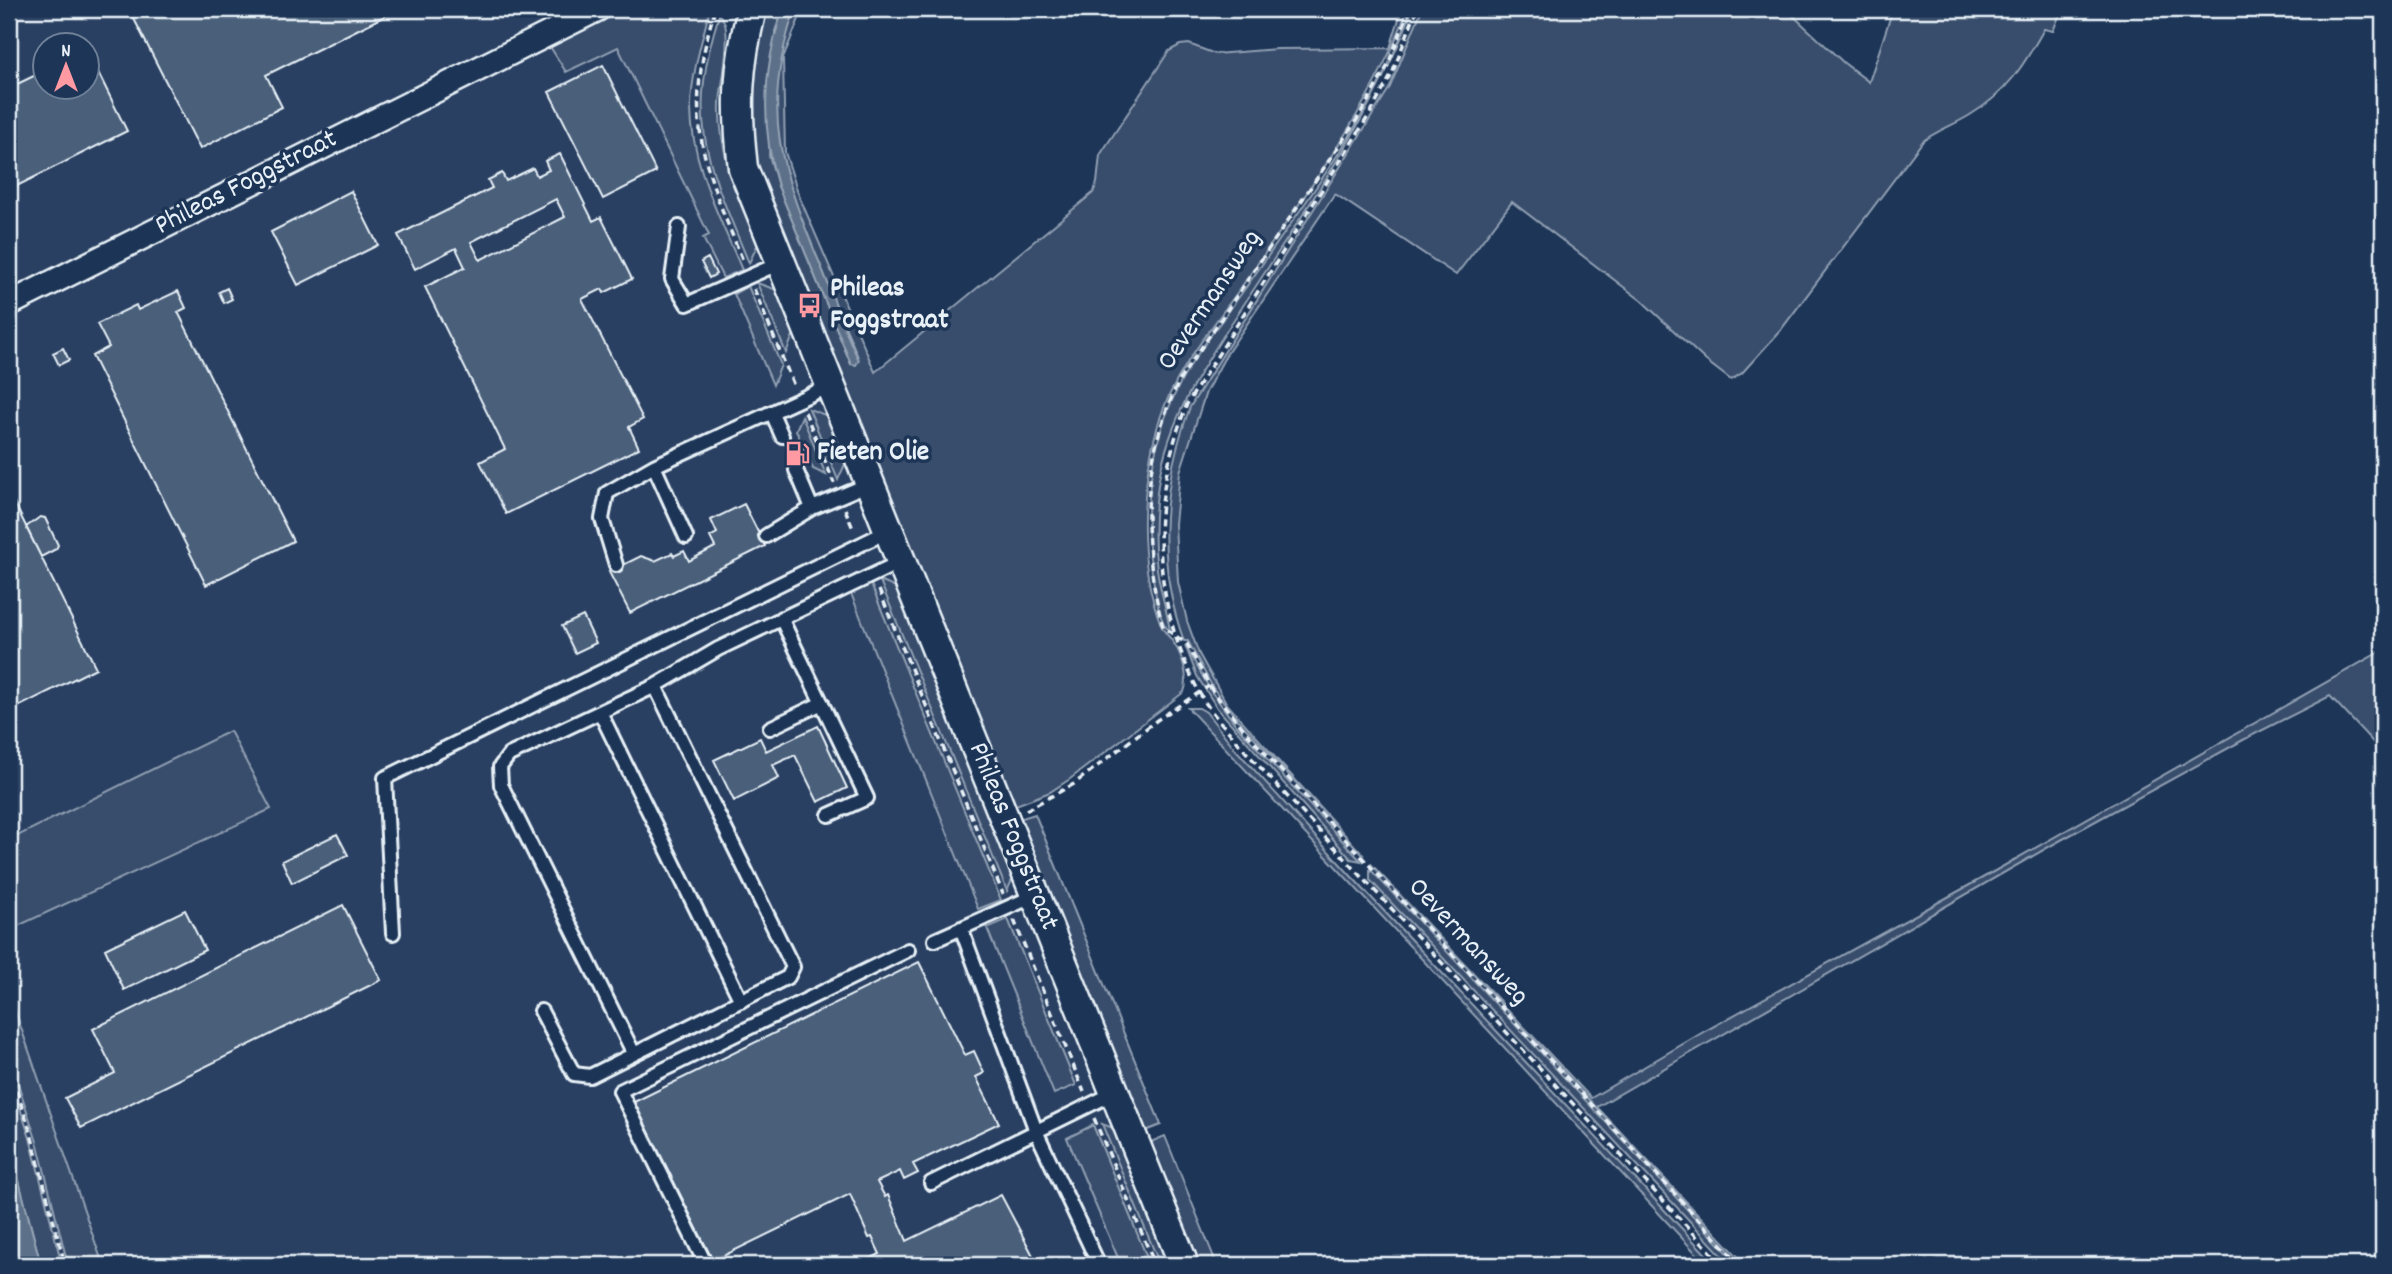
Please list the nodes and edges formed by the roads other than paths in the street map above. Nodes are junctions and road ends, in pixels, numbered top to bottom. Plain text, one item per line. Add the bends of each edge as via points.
1 (598, 9) edge
2 (752, 9) edge
3 (679, 227) dead end
4 (780, 263) junction
5 (9, 304) edge
6 (830, 386) junction
7 (772, 413) junction
8 (782, 436) dead end
9 (653, 466) junction
10 (796, 470) dead end
11 (869, 484) junction
12 (812, 508) junction
13 (888, 531) junction
14 (766, 536) dead end
15 (686, 537) dead end
16 (900, 562) junction
17 (616, 565) dead end
18 (781, 618) junction
19 (655, 686) junction
20 (822, 703) junction
21 (600, 712) junction
22 (770, 728) dead end
23 (829, 816) dead end
24 (1036, 895) junction
25 (961, 928) junction
26 (393, 933) dead end
27 (935, 940) dead end
28 (908, 950) dead end
29 (741, 1001) junction
30 (541, 1011) dead end
31 (634, 1054) junction
32 (1101, 1099) junction
33 (1036, 1131) junction
34 (931, 1182) dead end
35 (706, 1265) edge
36 (1099, 1265) edge
37 (1184, 1265) edge

1 - 5 street, Phileas Foggstraat
2 - 4 street, Phileas Foggstraat via 736,108 743,168
3 - 4 lane via 672,279 687,304
4 - 6 street, Phileas Foggstraat
6 - 7 lane
6 - 11 street, Phileas Foggstraat
7 - 8 lane
7 - 9 lane
9 - 15 lane
9 - 17 lane via 607,493 602,519
10 - 12 lane
11 - 12 lane
11 - 13 street, Phileas Foggstraat
12 - 14 lane
13 - 16 street, Phileas Foggstraat
13 - 26 lane via 384,778
16 - 18 lane
16 - 24 street, Phileas Foggstraat
18 - 19 lane
18 - 20 lane
19 - 21 lane
19 - 29 lane via 793,967 788,977
20 - 22 lane
20 - 23 lane via 867,798
21 - 29 lane
21 - 31 lane via 509,755 499,775
24 - 25 lane
24 - 32 street, Phileas Foggstraat
25 - 27 lane
25 - 33 lane
28 - 35 lane via 620,1091
29 - 31 lane
30 - 31 lane via 574,1074 590,1076
32 - 33 lane
32 - 37 street, Phileas Foggstraat
33 - 34 lane
33 - 36 lane

